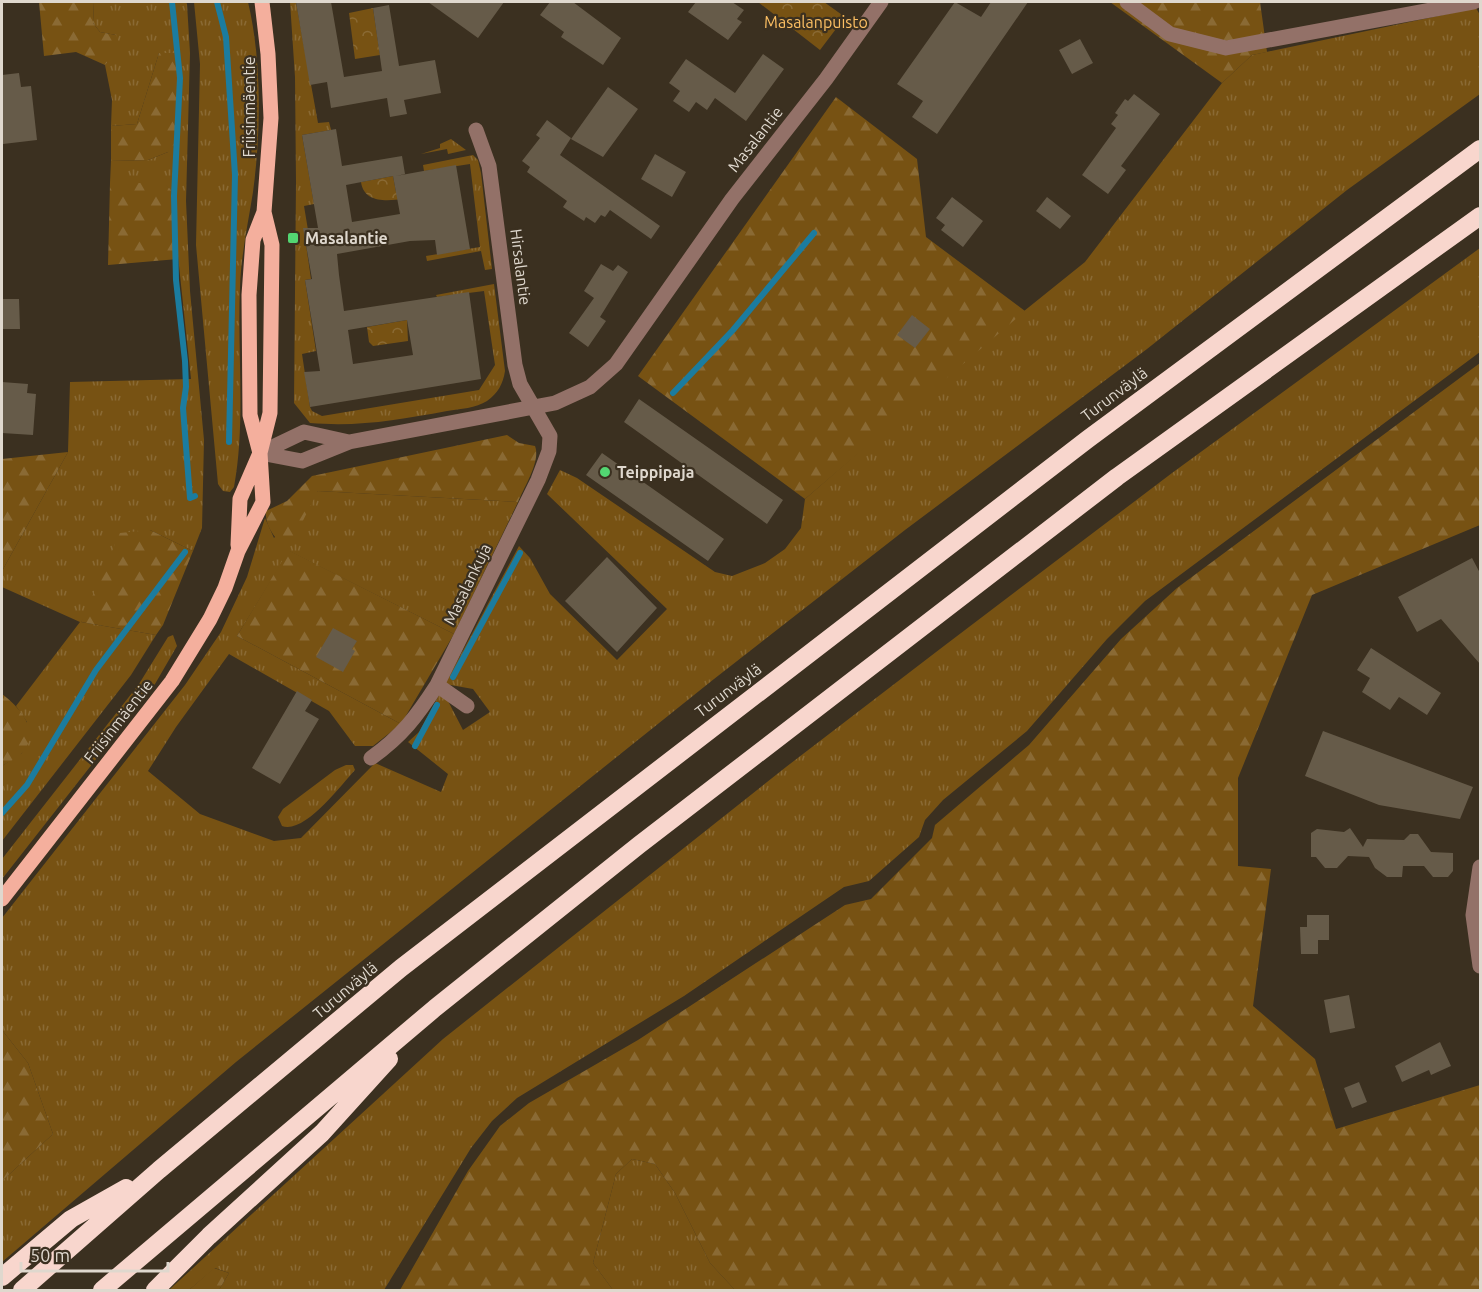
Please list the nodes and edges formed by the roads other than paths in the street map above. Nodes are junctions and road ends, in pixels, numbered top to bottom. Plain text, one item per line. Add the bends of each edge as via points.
1 (262, 2) edge
2 (881, 2) edge
3 (1127, 2) edge
4 (1474, 2) edge
5 (476, 130) dead end
6 (1480, 148) edge
7 (264, 212) junction
8 (1480, 216) edge
9 (535, 407) junction
10 (349, 442) junction
11 (260, 453) junction
12 (238, 551) junction
13 (436, 685) junction
14 (466, 706) dead end
15 (371, 758) dead end
16 (1480, 867) edge
17 (2, 899) edge
18 (1480, 966) edge
19 (435, 1008) junction
20 (159, 1170) junction
21 (2, 1277) edge
22 (22, 1290) edge
23 (102, 1290) edge
24 (155, 1290) edge

1 - 7 main road, Friisinmäentie via 271,118
2 - 9 street, Masalantie via 732,198 616,364 590,387
3 - 4 street via 1170,34 1226,48
5 - 9 street, Hirsalantie via 489,166 515,364 520,384
6 - 20 highway, Turunväylä via 1088,439 614,801 401,968
7 - 11 main road, Friisinmäentie via 272,246 270,413
7 - 11 main road, Friisinmäentie via 253,240 249,295 250,415
8 - 19 highway via 1117,477 639,845
9 - 10 street, Masalantie
9 - 13 street, Masalankuja via 550,436 549,451
10 - 11 street, Masalantie via 302,461
10 - 11 street, Masalantie via 304,432
11 - 12 main road, Friisinmäentie via 240,499
11 - 12 main road, Friisinmäentie via 263,502
12 - 17 main road, Friisinmäentie via 210,619 178,672
13 - 14 street
13 - 15 street, Masalankuja via 399,738
16 - 18 street via 1473,915
19 - 23 highway
19 - 24 highway via 322,1133
20 - 21 highway via 71,1219
20 - 22 highway, Turunväylä

